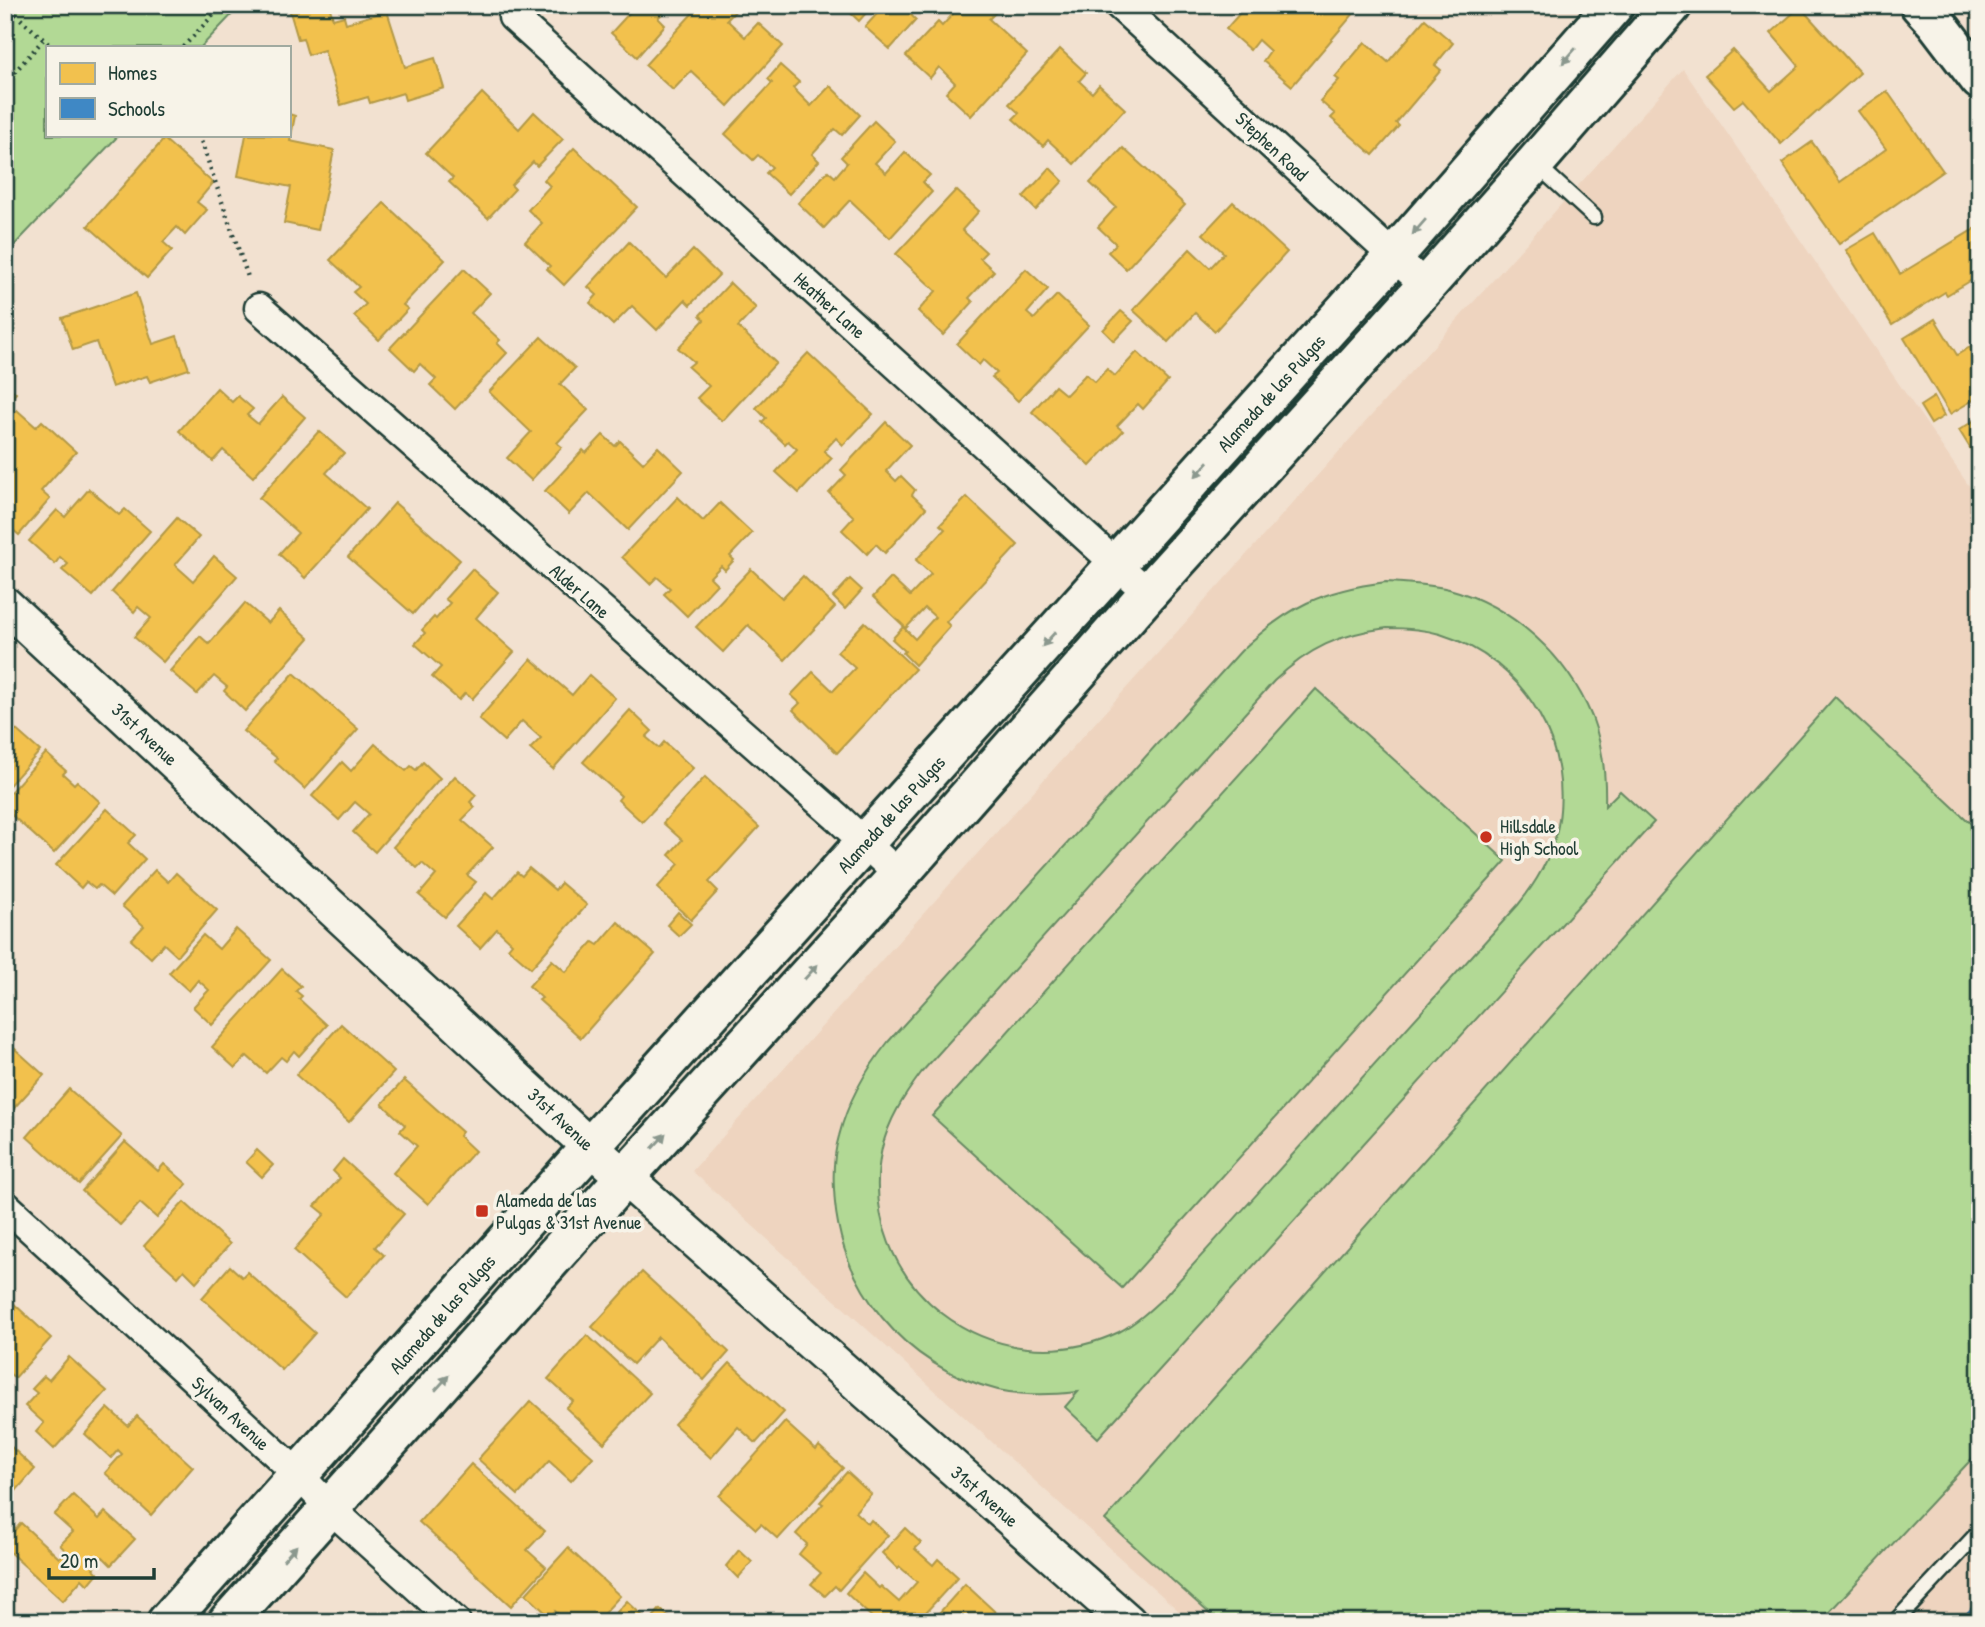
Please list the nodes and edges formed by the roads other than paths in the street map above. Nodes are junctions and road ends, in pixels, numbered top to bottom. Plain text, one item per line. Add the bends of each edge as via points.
1 (1119, 5) edge
2 (1614, 5) edge
3 (1672, 5) edge
4 (1920, 5) edge
5 (513, 17) dead end
6 (1980, 80) edge
7 (1535, 163) junction
8 (1594, 217) dead end
9 (1393, 257) junction
10 (1426, 286) junction
11 (259, 308) road end
12 (1116, 564) junction
13 (1148, 593) junction
14 (5, 605) edge
15 (864, 844) junction
16 (899, 875) junction
17 (590, 1147) junction
18 (625, 1177) junction
19 (5, 1205) edge
20 (299, 1475) junction
21 (330, 1508) junction
22 (1980, 1531) edge
23 (167, 1622) edge
24 (228, 1622) edge
25 (456, 1622) edge
26 (1128, 1622) edge
27 (1895, 1622) edge

1 - 9 street, Stephen Road
2 -> 9 main road, Alameda de las Pulgas
3 - 7 main road
4 - 6 main road
5 - 12 street, Heather Lane
7 - 8 lane
7 - 10 main road
9 - 10 street, Stephen Road
9 -> 12 main road, Alameda de las Pulgas
10 - 13 main road
11 - 15 street, Alder Lane
12 - 13 street, Heather Lane
12 -> 15 main road, Alameda de las Pulgas
13 - 16 main road
14 - 17 street, 31st Avenue
15 - 16 street, Alder Lane
15 - 17 main road, Alameda de las Pulgas
18 -> 16 main road
17 - 18 street, 31st Avenue
17 - 20 main road, Alameda de las Pulgas
21 -> 18 main road
18 - 26 street, 31st Avenue
19 - 20 street, Sylvan Avenue
20 - 21 street, Sylvan Avenue
20 - 23 main road, Alameda de las Pulgas
24 -> 21 main road
21 - 25 street, Sylvan Avenue
22 - 27 lane

